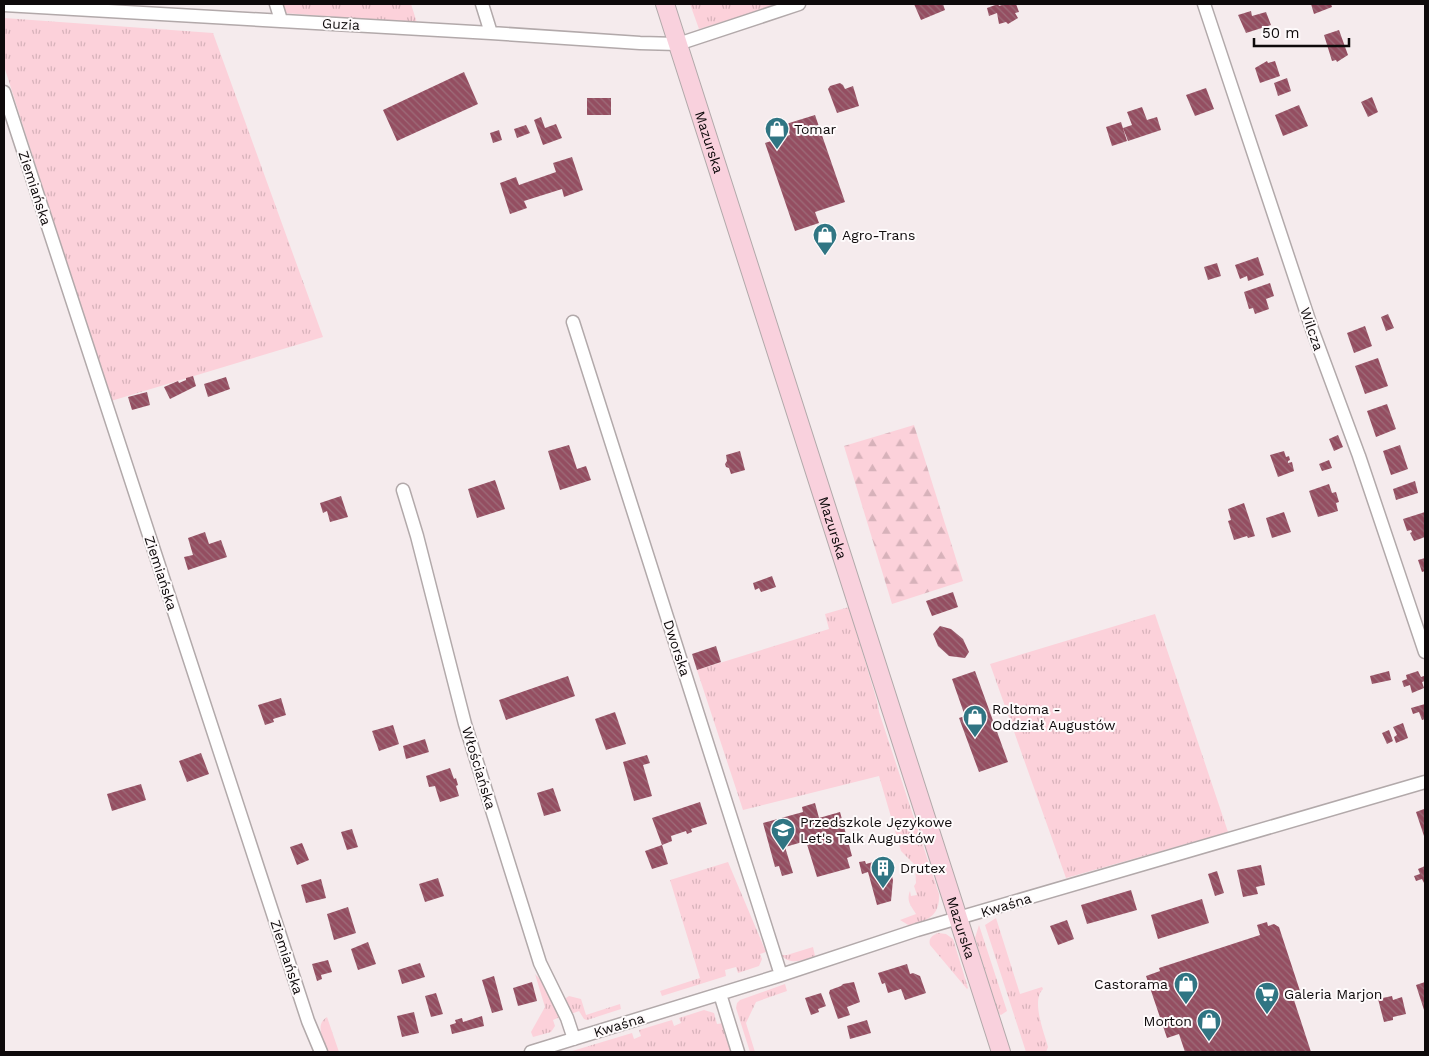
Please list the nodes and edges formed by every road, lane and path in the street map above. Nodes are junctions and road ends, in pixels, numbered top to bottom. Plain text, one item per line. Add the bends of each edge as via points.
1 (276, 4) edge
2 (482, 4) edge
3 (665, 4) edge
4 (800, 4) edge
5 (1204, 4) edge
6 (4, 5) edge
7 (281, 20) junction
8 (491, 32) junction
9 (678, 44) junction
10 (4, 92) edge
11 (573, 322) dead end
12 (403, 490) dead end
13 (1425, 652) edge
14 (1425, 782) edge
15 (958, 919) junction
16 (780, 975) junction
17 (720, 994) junction
18 (574, 1039) junction
19 (320, 1052) edge
20 (531, 1052) edge
21 (738, 1052) edge
22 (1001, 1052) edge

1 - 7 street
2 - 8 street
3 - 9 main road, Mazurska
4 - 9 street, Guzia
5 - 13 street, Wilcza via 1312,329
6 - 7 street, Guzia
7 - 8 street, Guzia
8 - 9 street, Guzia
9 - 15 main road, Mazurska
10 - 19 street, Ziemiańska
11 - 16 street, Dworska
12 - 18 street, Włościańska via 418,536 465,724 540,962
14 - 15 street, Kwaśna
15 - 16 street, Kwaśna
15 - 22 main road, Mazurska
16 - 17 street, Kwaśna
17 - 18 street, Kwaśna
17 - 21 street
18 - 20 street, Kwaśna

